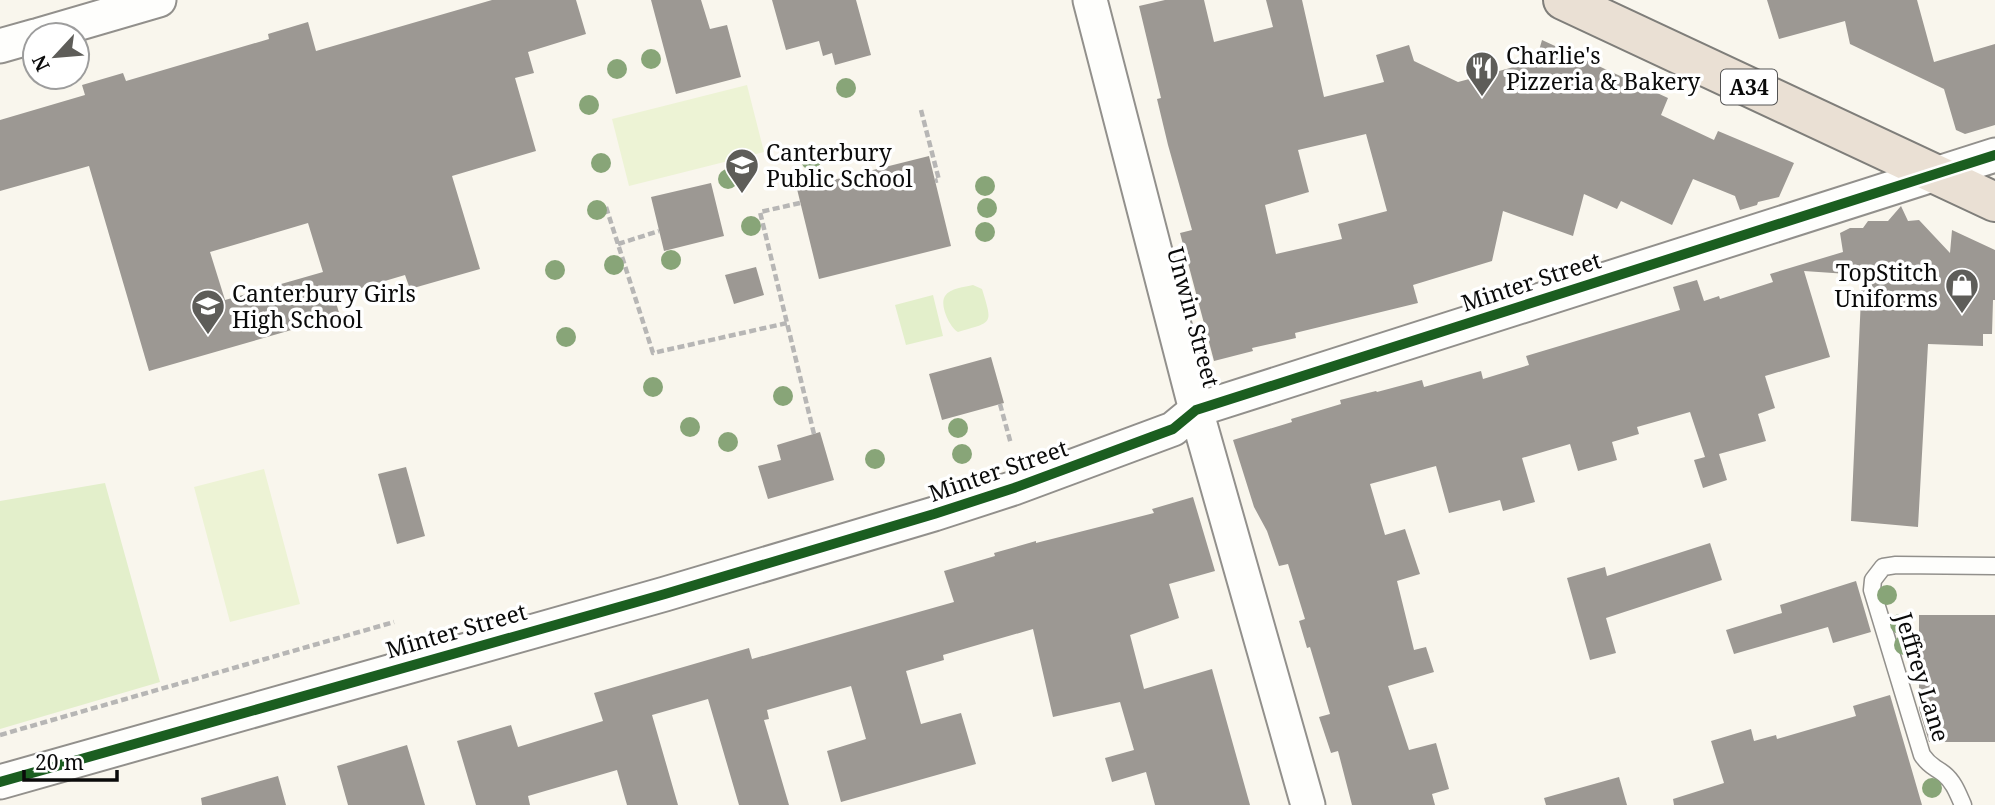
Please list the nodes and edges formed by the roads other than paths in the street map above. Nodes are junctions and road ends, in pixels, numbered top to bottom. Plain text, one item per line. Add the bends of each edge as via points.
1 (159, 0) edge
2 (1090, 0) edge
3 (1563, 0) edge
4 (88, 21) edge
5 (21, 40) edge
6 (0, 46) edge
7 (1995, 155) edge
8 (1934, 174) junction
9 (1995, 202) edge
10 (1196, 411) junction
11 (1995, 566) edge
12 (0, 782) edge
13 (1308, 805) edge
14 (1963, 805) edge

1 - 4 street
2 - 10 street, Unwin Street
3 - 8 highway, A34
5 - 6 street
7 - 8 street, Minter Street
8 - 9 highway, A34
8 - 10 street, Minter Street
10 - 12 street, Minter Street via 1173,429 934,514
10 - 13 street, Unwin Street
11 - 14 lane, Jeffrey Lane via 1896,565 1883,567 1872,580 1922,755 1944,774

